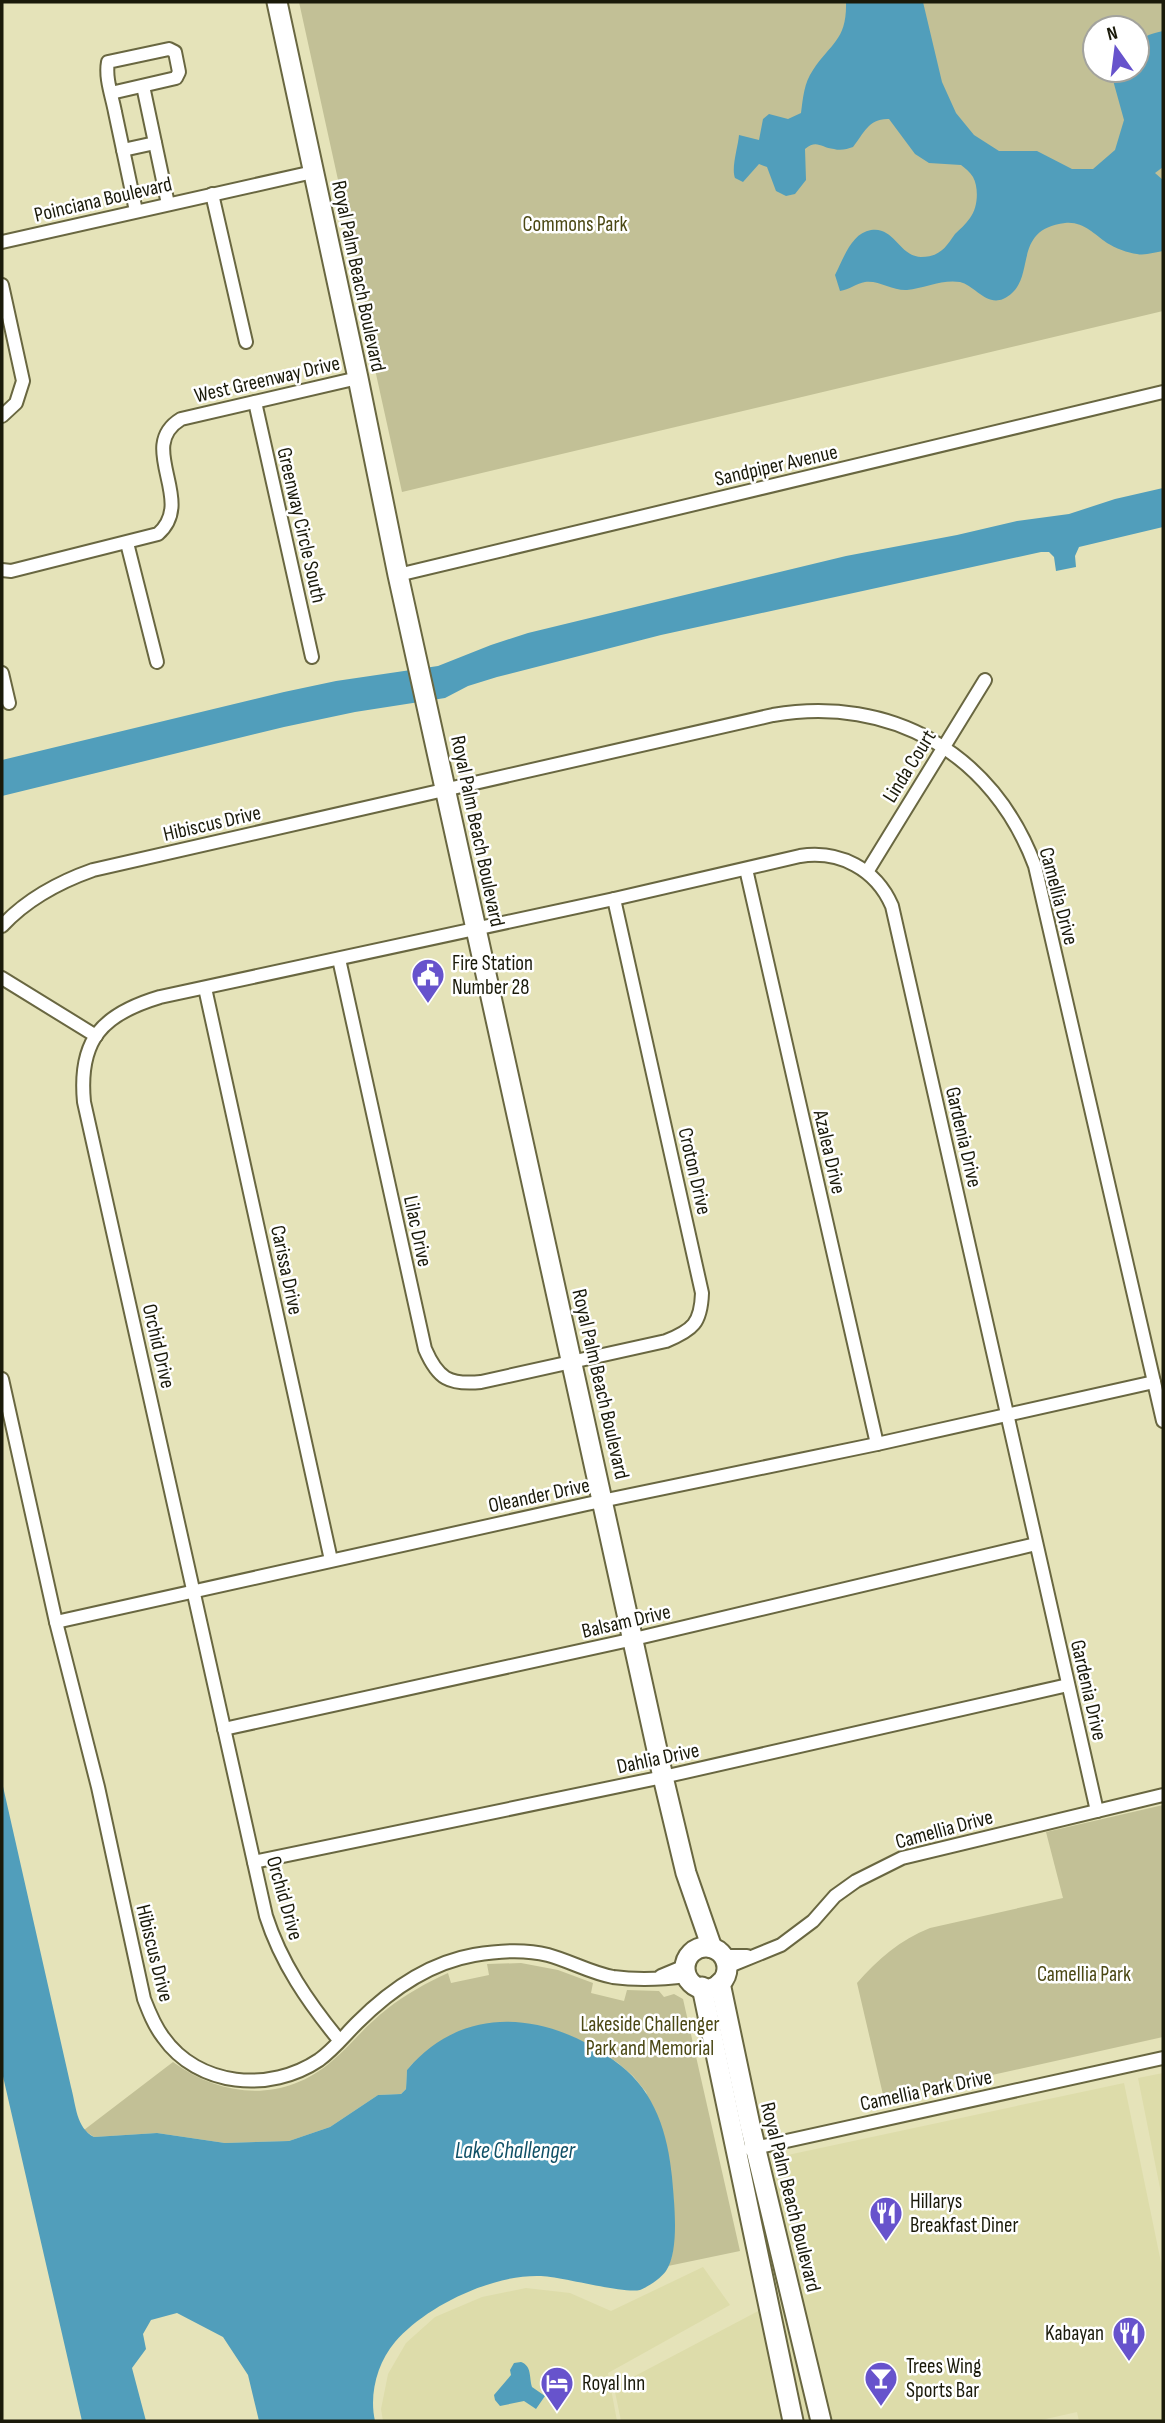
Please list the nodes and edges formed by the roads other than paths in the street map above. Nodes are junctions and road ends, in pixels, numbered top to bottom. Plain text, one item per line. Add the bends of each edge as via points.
1 (276, 2) edge
2 (143, 86) junction
3 (111, 93) junction
4 (155, 143) junction
5 (123, 150) junction
6 (313, 172) junction
7 (212, 194) junction
8 (168, 204) junction
9 (136, 211) junction
10 (2, 243) edge
11 (2, 285) edge
12 (246, 342) dead end
13 (358, 377) junction
14 (1163, 393) edge
15 (255, 402) junction
16 (2, 416) edge
17 (127, 543) junction
18 (2, 570) edge
19 (398, 575) junction
20 (312, 657) dead end
21 (157, 662) dead end
22 (2, 673) edge
23 (985, 680) dead end
24 (9, 704) dead end
25 (944, 747) junction
26 (446, 791) junction
27 (746, 869) junction
28 (867, 872) junction
29 (614, 899) junction
30 (2, 926) edge
31 (477, 929) junction
32 (338, 959) junction
33 (2, 978) edge
34 (205, 988) junction
35 (96, 1036) junction
36 (573, 1362) junction
37 (2, 1379) edge
38 (1154, 1382) junction
39 (1007, 1415) junction
40 (1163, 1421) edge
41 (877, 1444) junction
42 (603, 1500) junction
43 (1036, 1544) junction
44 (331, 1560) junction
45 (194, 1592) junction
46 (56, 1622) junction
47 (634, 1639) junction
48 (1068, 1685) junction
49 (224, 1729) junction
50 (663, 1777) junction
51 (1163, 1796) edge
52 (1097, 1811) junction
53 (254, 1862) junction
54 (706, 1967) junction
55 (339, 2040) junction
56 (1163, 2058) edge
57 (756, 2148) junction
58 (735, 2153) junction
59 (793, 2421) edge
60 (821, 2421) edge

1 - 6 street, Royal Palm Beach Boulevard
2 - 3 street
2 - 3 street via 176,78 175,52 169,49 108,62
2 - 4 street
3 - 5 street
4 - 5 street
4 - 8 street
5 - 9 street
6 - 7 street, Poinciana Boulevard
6 - 13 street, Royal Palm Beach Boulevard
7 - 8 street, Poinciana Boulevard
7 - 12 street
8 - 9 street, Poinciana Boulevard
9 - 10 street, Poinciana Boulevard
11 - 16 street via 23,381 16,403
13 - 15 street, West Greenway Drive
13 - 19 street, Royal Palm Beach Boulevard
14 - 19 street, Sandpiper Avenue
15 - 17 street, West Greenway Drive via 181,419 168,429 162,444 172,514 158,534
15 - 20 street, Greenway Circle South
17 - 18 street, West Greenway Drive
17 - 21 street
19 - 26 street, Royal Palm Beach Boulevard
22 - 24 street
23 - 25 street, Linda Court
25 - 26 street, Camellia Drive via 875,717 842,711 791,712
25 - 28 street, Linda Court
25 - 38 street, Camellia Drive via 970,766 1001,800 1035,866
26 - 30 street, Hibiscus Drive via 93,870 29,902
26 - 31 street, Royal Palm Beach Boulevard
27 - 28 street, Gardenia Drive via 819,854 846,860
27 - 29 street, Gardenia Drive
27 - 41 street, Azalea Drive
28 - 39 street, Gardenia Drive via 892,906
29 - 31 street, Gardenia Drive
29 - 36 street, Croton Drive via 702,1293 701,1310 686,1333
31 - 32 street, Orchid Drive
31 - 36 street, Royal Palm Beach Boulevard
32 - 34 street, Orchid Drive
32 - 36 street, Lilac Drive via 433,1368 447,1380 462,1384
33 - 35 street
34 - 35 street, Orchid Drive via 133,1005 116,1014
34 - 44 street, Carissa Drive
35 - 45 street, Orchid Drive via 84,1072 85,1102
36 - 42 street, Royal Palm Beach Boulevard
37 - 46 street, Hibiscus Drive
38 - 39 street, Oleander Drive
38 - 40 street, Camellia Drive
39 - 41 street, Oleander Drive
39 - 43 street, Gardenia Drive
41 - 42 street, Oleander Drive
42 - 44 street, Oleander Drive
42 - 47 street, Royal Palm Beach Boulevard
43 - 47 street, Balsam Drive
43 - 48 street, Gardenia Drive
44 - 45 street, Oleander Drive
45 - 46 street, Oleander Drive
45 - 49 street, Orchid Drive
46 - 55 street, Hibiscus Drive via 144,1999 164,2039 198,2068 248,2081 302,2070
47 - 49 street, Balsam Drive
47 - 50 street, Royal Palm Beach Boulevard
48 - 50 street, Dahlia Drive
48 - 52 street, Gardenia Drive
49 - 53 street, Orchid Drive
50 - 53 street, Dahlia Drive
50 - 54 street, Royal Palm Beach Boulevard
51 - 52 street, Camellia Drive
52 - 54 street, Camellia Drive via 878,1868 835,1896 794,1937 761,1954
53 - 55 street, Orchid Drive via 275,1944 299,1988
54 - 55 street, Hibiscus Drive via 657,1978 612,1976 545,1955 499,1951 474,1955 409,1980
54 - 57 street, Royal Palm Beach Boulevard
54 - 58 street, Royal Palm Beach Boulevard
56 - 57 street, Camellia Park Drive
57 - 58 street, Camellia Park Drive
57 - 60 street, Royal Palm Beach Boulevard
58 - 59 street, Royal Palm Beach Boulevard

